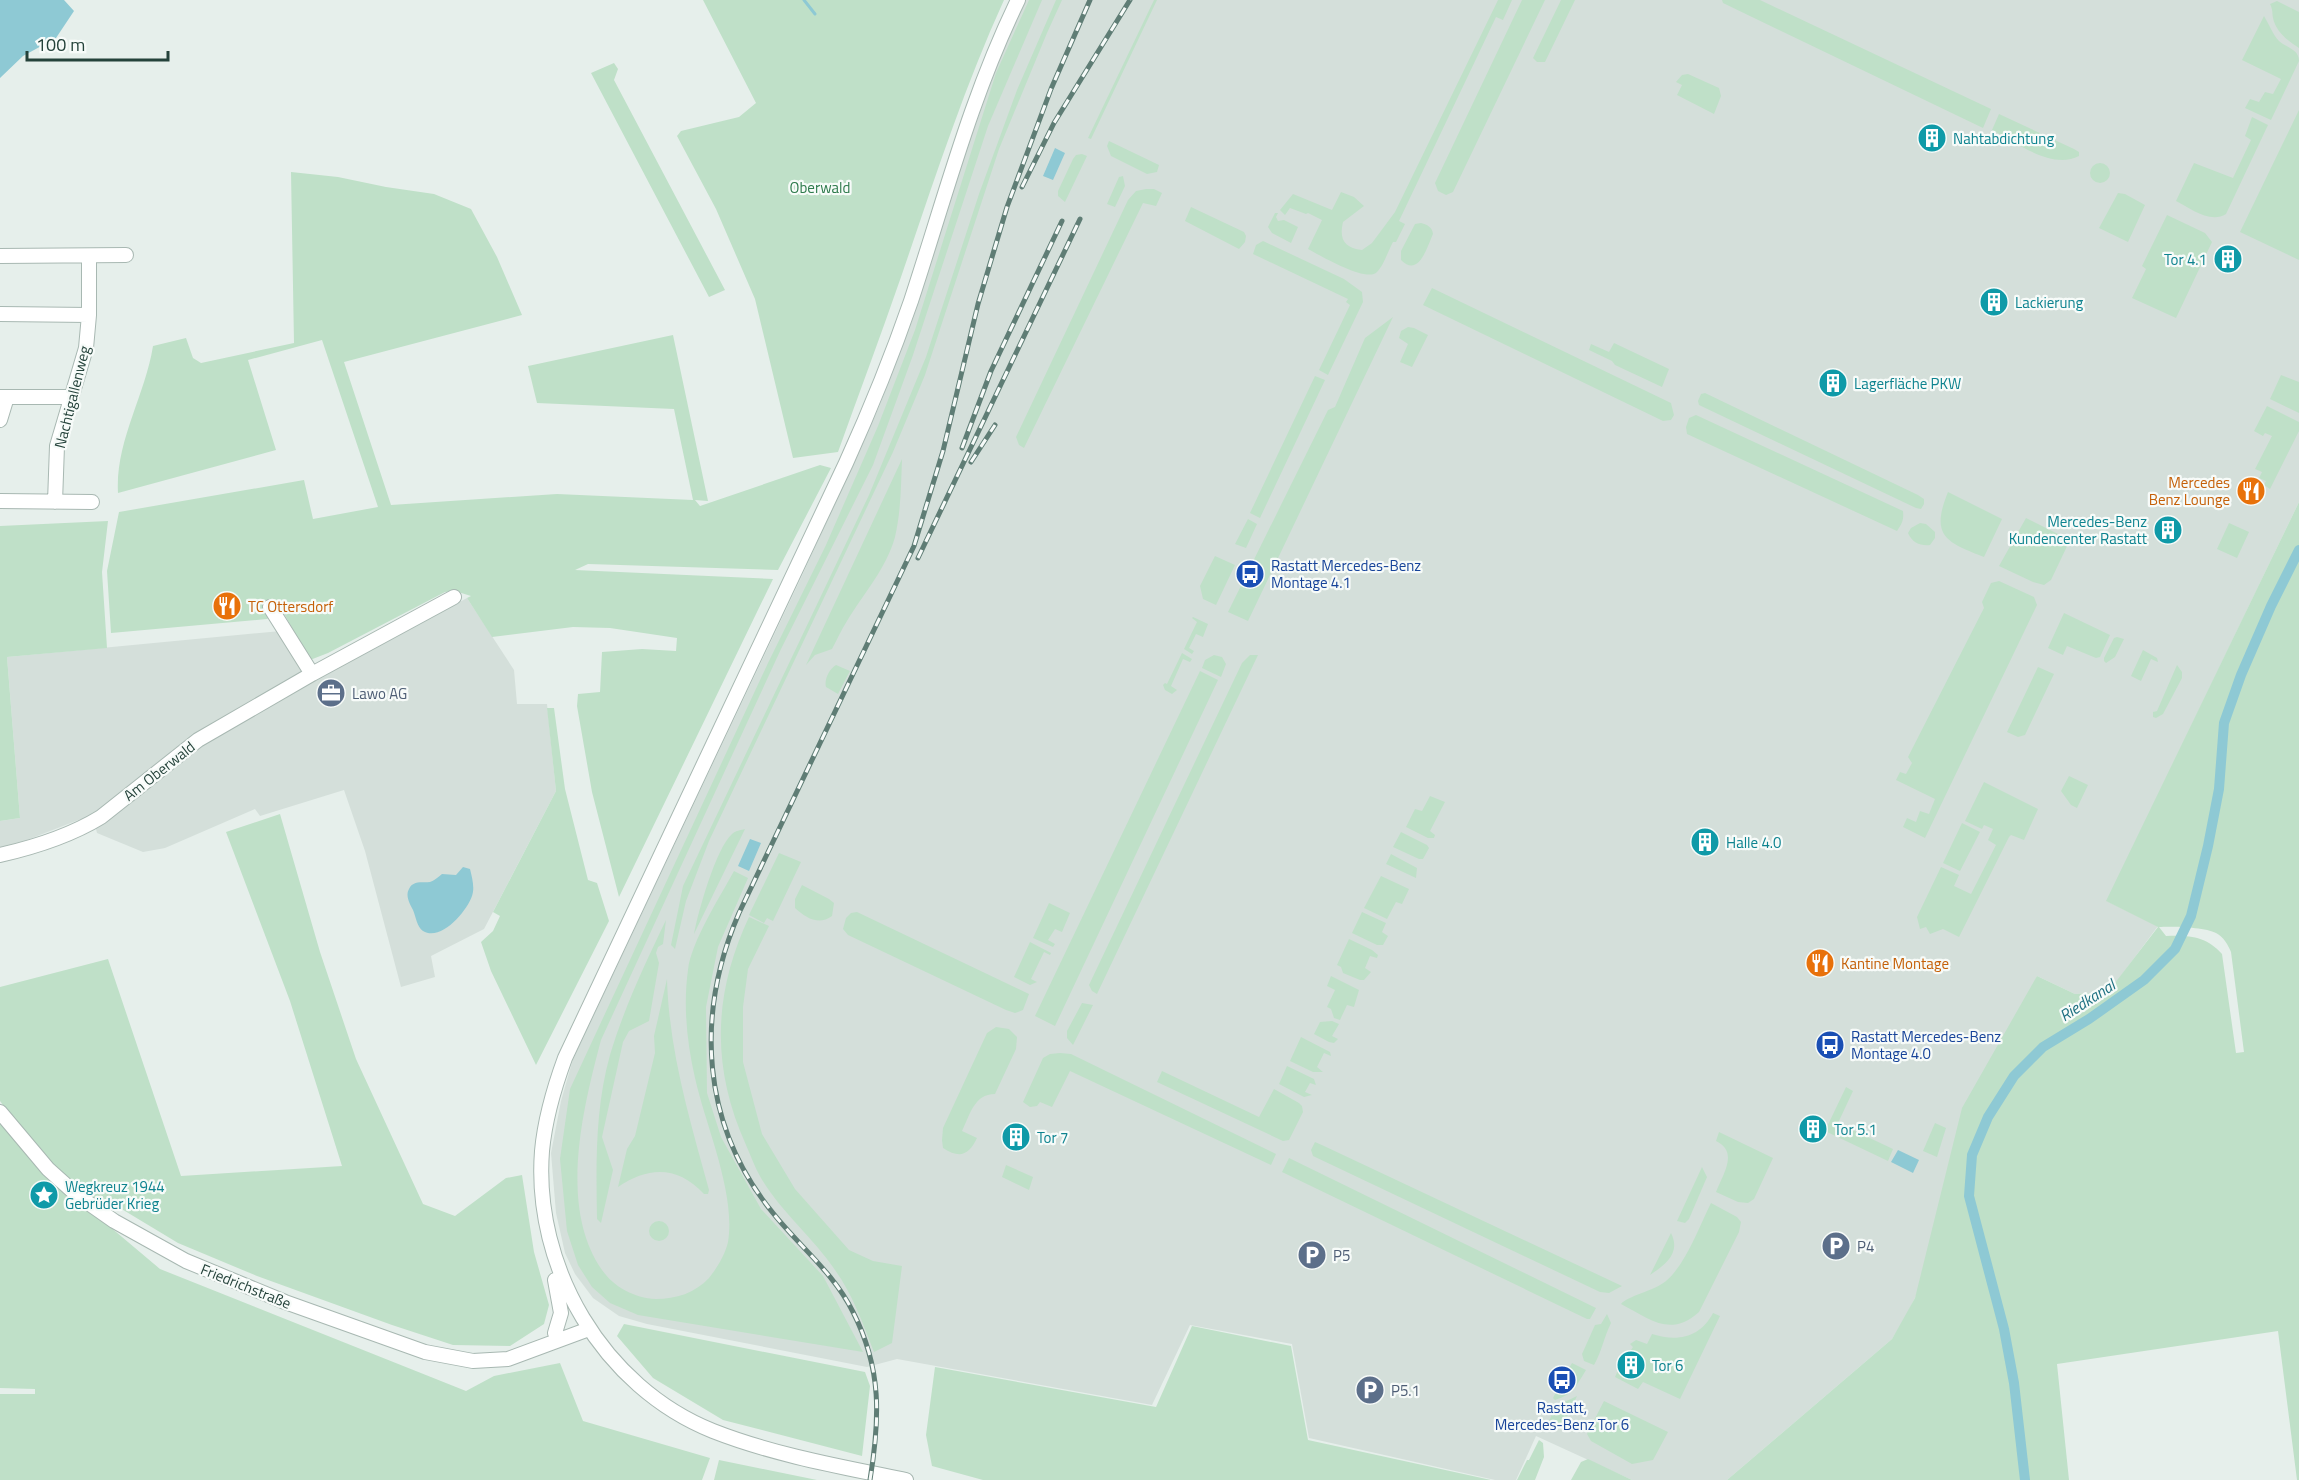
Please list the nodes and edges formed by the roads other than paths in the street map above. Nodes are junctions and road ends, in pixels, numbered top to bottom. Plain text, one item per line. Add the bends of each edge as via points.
1 (1017, 0) edge
2 (126, 255) dead end
3 (0, 256) edge
4 (88, 256) junction
5 (0, 314) edge
6 (89, 315) junction
7 (4, 397) edge
8 (71, 397) junction
9 (0, 420) edge
10 (0, 501) edge
11 (55, 502) junction
12 (92, 502) dead end
13 (454, 597) dead end
14 (270, 607) dead end
15 (312, 674) junction
16 (0, 855) edge
17 (0, 1112) edge
18 (548, 1234) junction
19 (586, 1324) junction
20 (555, 1333) junction
21 (537, 1348) junction
22 (906, 1480) edge

1 - 18 street via 958,147 911,300 873,403 565,1058 549,1108 542,1151
2 - 4 street
3 - 4 street
4 - 6 street, Nachtigallenweg
5 - 6 street
6 - 8 street, Nachtigallenweg via 86,348
7 - 8 street
7 - 9 street
8 - 11 street, Nachtigallenweg via 57,446
10 - 11 street
11 - 12 street
13 - 15 street, Am Oberwald
14 - 15 street
15 - 16 street, Am Oberwald via 198,740 84,827
17 - 21 street, Friedrichstraße via 48,1169 77,1195 122,1226 186,1261 285,1302 453,1359 508,1359
18 - 19 street via 569,1294
18 - 20 street via 547,1257 561,1305
19 - 20 street, Friedrichstraße
19 - 21 street, Friedrichstraße
19 - 22 street via 609,1355 653,1396 711,1430 760,1447
20 - 21 street, Friedrichstraße

